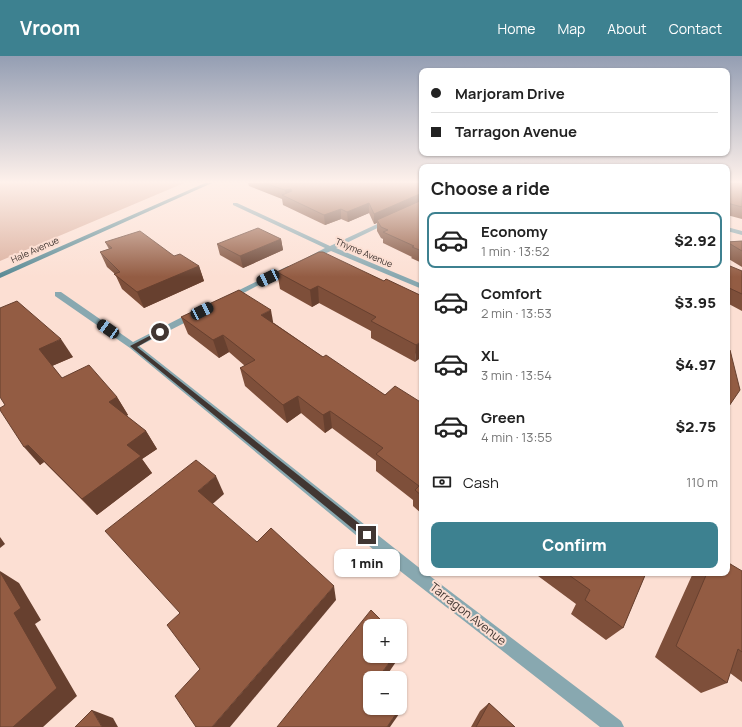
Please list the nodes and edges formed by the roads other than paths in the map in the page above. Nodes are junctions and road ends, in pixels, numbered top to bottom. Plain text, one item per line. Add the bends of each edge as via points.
1 (139, 214) edge
2 (257, 214) edge
3 (400, 216) edge
4 (730, 230) edge
5 (742, 233) edge
6 (330, 248) junction
7 (0, 276) edge
8 (419, 286) edge
9 (58, 294) dead end
10 (223, 300) edge
11 (202, 311) edge
12 (133, 346) junction
13 (615, 727) edge

1 - 7 main road, Hale Avenue
2 - 6 street, Thyme Avenue
3 - 6 street
4 - 5 street
6 - 8 street, Thyme Avenue
6 - 10 street
9 - 12 street, Tarragon Avenue
11 - 12 street
12 - 13 street, Tarragon Avenue via 391,555

